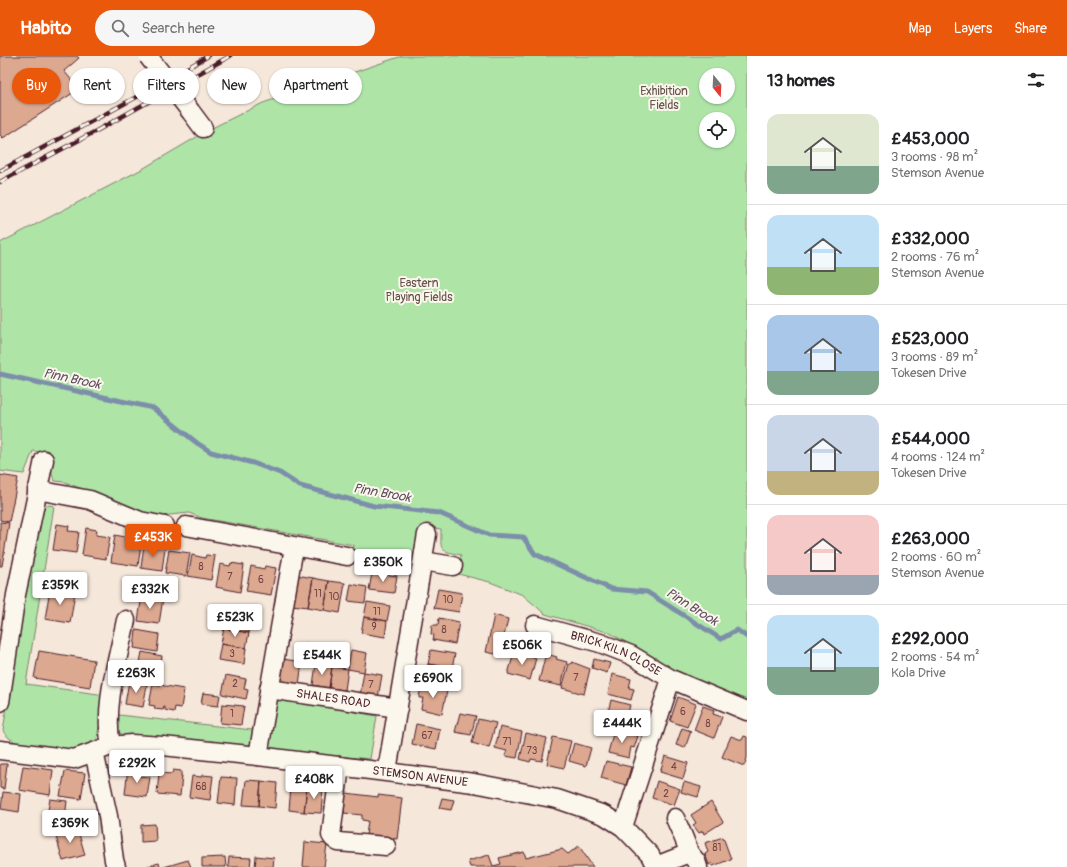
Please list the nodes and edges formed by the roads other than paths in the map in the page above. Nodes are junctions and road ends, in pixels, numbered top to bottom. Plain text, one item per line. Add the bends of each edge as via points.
1 (148, 56) edge
2 (203, 128) dead end
3 (44, 460) dead end
4 (37, 490) junction
5 (165, 526) dead end
6 (186, 526) dead end
7 (427, 534) dead end
8 (294, 547) junction
9 (346, 556) dead end
10 (423, 561) junction
11 (453, 566) dead end
12 (8, 593) edge
13 (126, 620) dead end
14 (536, 625) dead end
15 (671, 679) junction
16 (269, 689) junction
17 (0, 702) edge
18 (398, 708) junction
19 (747, 711) edge
20 (111, 746) junction
21 (0, 750) edge
22 (94, 752) junction
23 (258, 756) junction
24 (340, 766) junction
25 (387, 771) junction
26 (675, 818) dead end
27 (623, 827) junction
28 (386, 846) dead end
29 (694, 860) edge
30 (656, 866) edge
31 (116, 867) edge

1 - 2 street, bridge
3 - 4 street
4 - 5 street via 90,500 140,521
4 - 12 street via 28,541
6 - 8 street
7 - 10 street
8 - 9 street
8 - 16 street
10 - 11 street
10 - 18 street
12 - 17 street
13 - 20 street via 110,699
14 - 15 street, BRICK KILN CLOSE via 600,643 631,655
15 - 19 street, BRICK KILN CLOSE
15 - 27 street, BRICK KILN CLOSE
16 - 18 street, SHALES ROAD
16 - 23 street
18 - 25 street
20 - 22 street, STEMSON AVENUE
20 - 23 street, STEMSON AVENUE via 132,744
21 - 22 street, STEMSON AVENUE via 74,759
22 - 31 street via 107,808
23 - 24 street, STEMSON AVENUE
24 - 25 street, STEMSON AVENUE
24 - 28 street via 331,835 338,842
25 - 27 street, STEMSON AVENUE via 474,782 557,799 604,816
26 - 29 street
27 - 30 street, STEMSON AVENUE via 650,855
29 - 30 street

